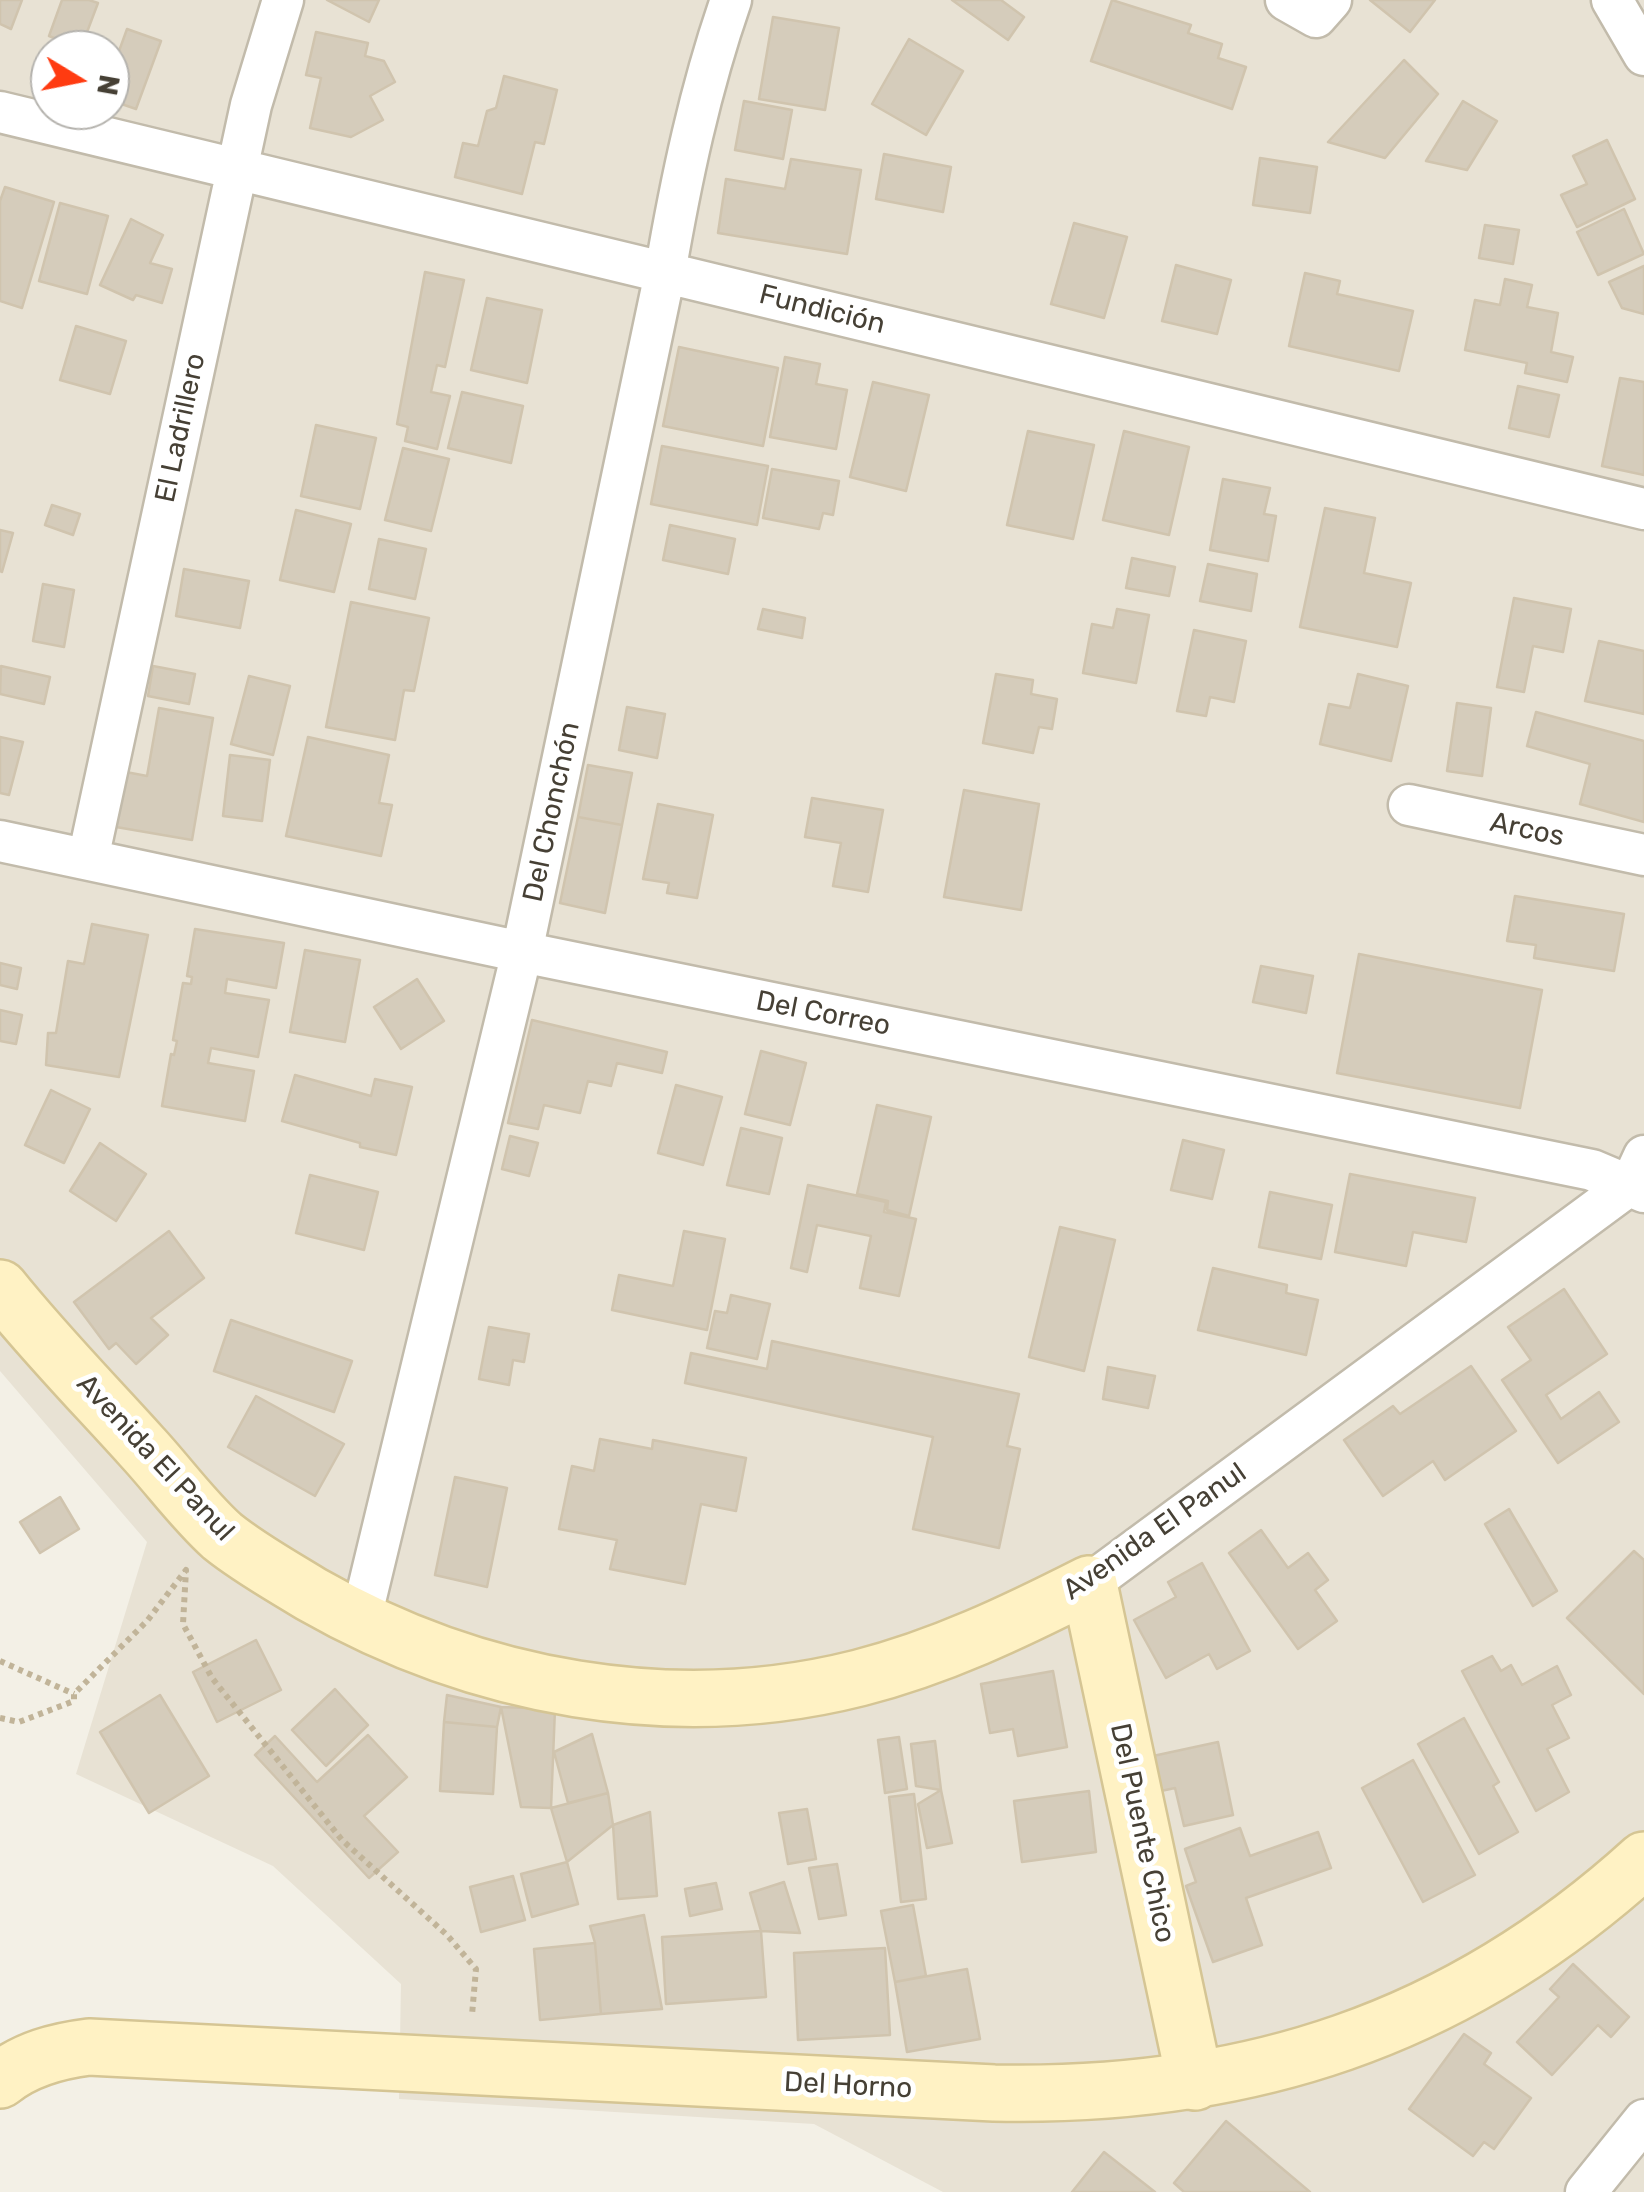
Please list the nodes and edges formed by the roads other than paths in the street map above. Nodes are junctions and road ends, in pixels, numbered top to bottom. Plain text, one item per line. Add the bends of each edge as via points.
1 (284, 0) edge
2 (731, 0) edge
3 (1286, 0) edge
4 (1331, 0) edge
5 (1612, 0) edge
6 (1644, 55) edge
7 (0, 112) edge
8 (238, 169) junction
9 (665, 272) junction
10 (1644, 509) edge
11 (1409, 805) dead end
12 (0, 841) edge
13 (1644, 855) edge
14 (88, 859) junction
15 (522, 952) junction
16 (1640, 1177) edge
17 (0, 1288) edge
18 (1089, 1584) junction
19 (360, 1622) junction
20 (1644, 1860) edge
21 (0, 2080) edge
22 (1195, 2082) junction
23 (1644, 2120) edge
24 (1586, 2192) edge

1 - 8 street, El Ladrillero
2 - 9 street, Del Chonchón via 693,129
3 - 4 street via 1316,18
5 - 6 street
7 - 8 street, Fundición
8 - 9 street, Fundición
8 - 14 street, El Ladrillero
9 - 10 street, Fundición
9 - 15 street, Del Chonchón
11 - 13 street, Arcos
12 - 14 street, Del Correo
14 - 15 street, Del Correo
15 - 16 street, Del Correo
15 - 19 street, Del Chonchón
16 - 18 street, Avenida El Panul
17 - 19 street, Avenida El Panul via 222,1536
18 - 19 street, Avenida El Panul via 926,1659 856,1679 711,1698 548,1684 426,1650
18 - 22 street, Del Puente Chico
20 - 22 street, Del Horno via 1544,1942 1475,1984 1325,2050
21 - 22 street, Del Horno via 60,2051 90,2048 1061,2094
23 - 24 street

